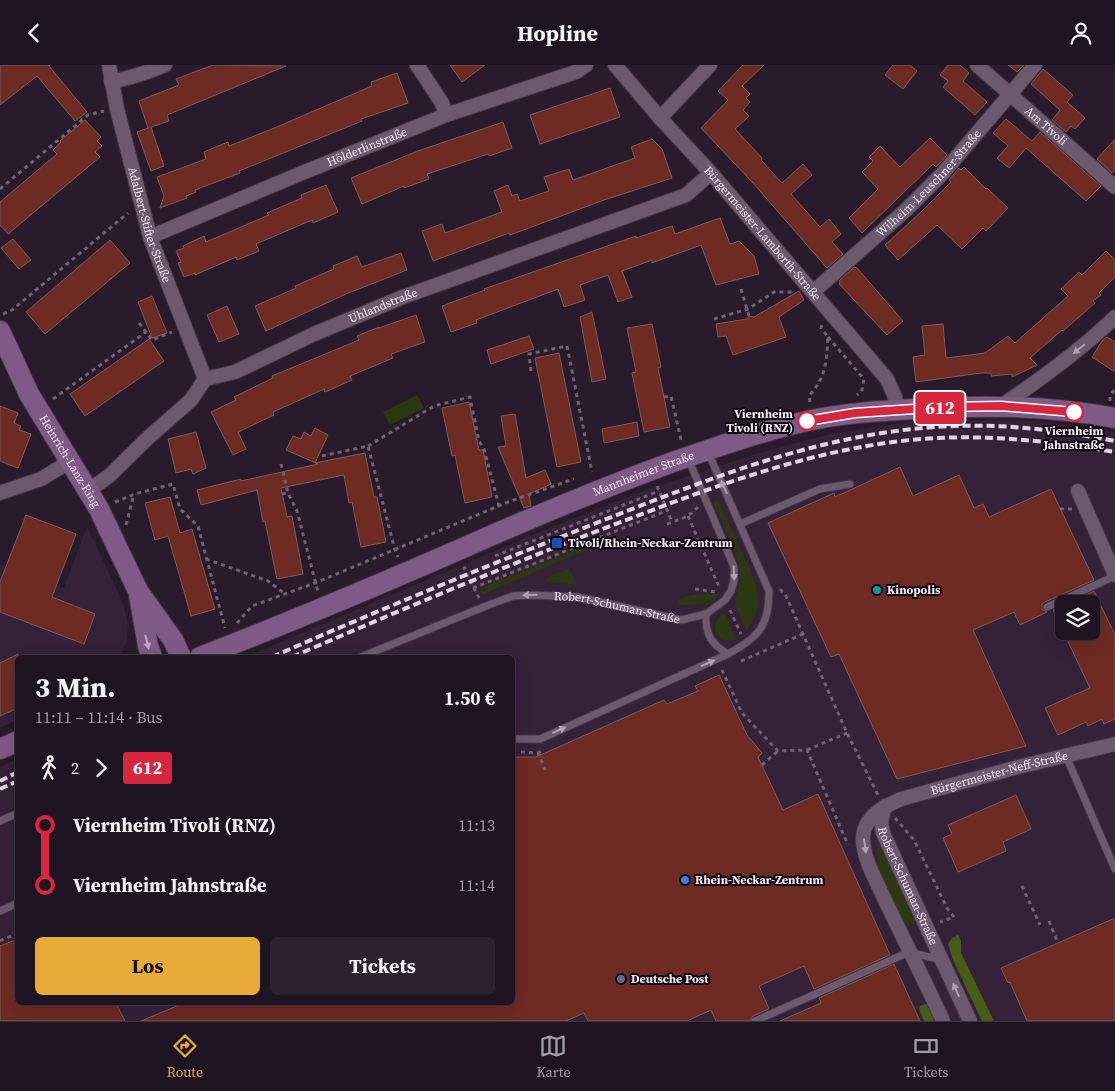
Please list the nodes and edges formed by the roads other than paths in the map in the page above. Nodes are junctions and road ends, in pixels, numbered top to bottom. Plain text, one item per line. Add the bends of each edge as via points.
1 (109, 65) edge
2 (165, 65) edge
3 (417, 65) edge
4 (586, 65) edge
5 (616, 65) edge
6 (710, 65) edge
7 (977, 65) edge
8 (1035, 65) edge
9 (111, 81) junction
10 (1011, 94) junction
11 (446, 115) junction
12 (660, 118) junction
13 (711, 173) junction
14 (1115, 187) edge
15 (150, 237) junction
16 (813, 292) junction
17 (1115, 317) edge
18 (0, 331) edge
19 (205, 379) junction
20 (1001, 406) junction
21 (897, 410) junction
22 (1115, 418) edge
23 (708, 450) junction
24 (688, 457) junction
25 (69, 462) junction
26 (850, 484) dead end
27 (88, 491) junction
28 (1078, 491) dead end
29 (0, 493) edge
30 (740, 524) junction
31 (1115, 576) edge
32 (138, 591) junction
33 (1047, 607) dead end
34 (706, 614) junction
35 (728, 654) junction
36 (151, 655) edge
37 (180, 655) edge
38 (205, 655) edge
39 (366, 655) edge
40 (515, 739) edge
41 (15, 742) edge
42 (1115, 744) edge
43 (0, 749) edge
44 (1066, 756) junction
45 (885, 806) junction
46 (15, 814) edge
47 (0, 821) edge
48 (1115, 869) edge
49 (15, 904) edge
50 (0, 911) edge
51 (909, 952) junction
52 (942, 961) junction
53 (755, 1021) edge
54 (943, 1021) edge
55 (970, 1021) edge

1 - 9 street, Adalbert-Stifter-Straße
2 - 9 street via 147,73
3 - 11 street via 442,103
4 - 11 street, Hölderlinstraße via 576,72
5 - 12 street, Bürgermeister-Lamberth-Straße
6 - 12 street
7 - 10 street, Am Tivoli
8 - 10 street, Wilhelm-Leuschner-Straße
9 - 15 street, Adalbert-Stifter-Straße
10 - 14 street, Am Tivoli
10 - 16 street, Wilhelm-Leuschner-Straße via 943,173
11 - 15 street, Hölderlinstraße
12 - 13 street, Bürgermeister-Lamberth-Straße
13 - 16 street, Bürgermeister-Lamberth-Straße
13 - 19 street, Uhlandstraße via 686,195 403,297 234,372
15 - 19 street, Adalbert-Stifter-Straße
16 - 21 street, Bürgermeister-Lamberth-Straße via 887,379
17 -> 20 street via 1051,372
18 - 25 main road, Heinrich-Lanz-Ring via 20,376
19 - 27 street via 191,400 109,476
20 - 21 main road, Mannheimer Straße
20 - 22 main road, Mannheimer Straße
21 - 23 main road, Mannheimer Straße via 813,420
23 - 24 main road, Mannheimer Straße
30 -> 23 lane
24 -> 34 lane, Robert-Schuman-Straße via 734,567 731,591 725,600
24 - 38 main road, Mannheimer Straße via 565,503 378,585
25 - 27 main road, Heinrich-Lanz-Ring
25 - 29 street via 41,479
26 - 30 lane via 820,489
27 - 32 main road, Heinrich-Lanz-Ring
28 - 31 street
30 - 35 lane via 769,591 769,610 756,635
31 - 33 lane
32 -> 36 main road, Heinrich-Lanz-Ring
32 - 37 main road, Heinrich-Lanz-Ring
34 - 35 lane via 708,636
34 -> 39 lane, Robert-Schuman-Straße via 681,620 578,597 513,596
40 -> 35 lane via 540,739
41 - 43 main road
42 - 44 street, Bürgermeister-Neff-Straße
44 - 45 street, Bürgermeister-Neff-Straße via 919,794
44 - 48 lane
45 -> 51 street, Robert-Schuman-Straße via 868,823 863,838 866,858
45 - 52 street, Robert-Schuman-Straße via 881,821 883,833
46 - 47 lane
49 - 50 lane
51 - 52 lane
51 - 53 lane
51 - 54 street, Robert-Schuman-Straße
55 -> 52 street, Robert-Schuman-Straße

